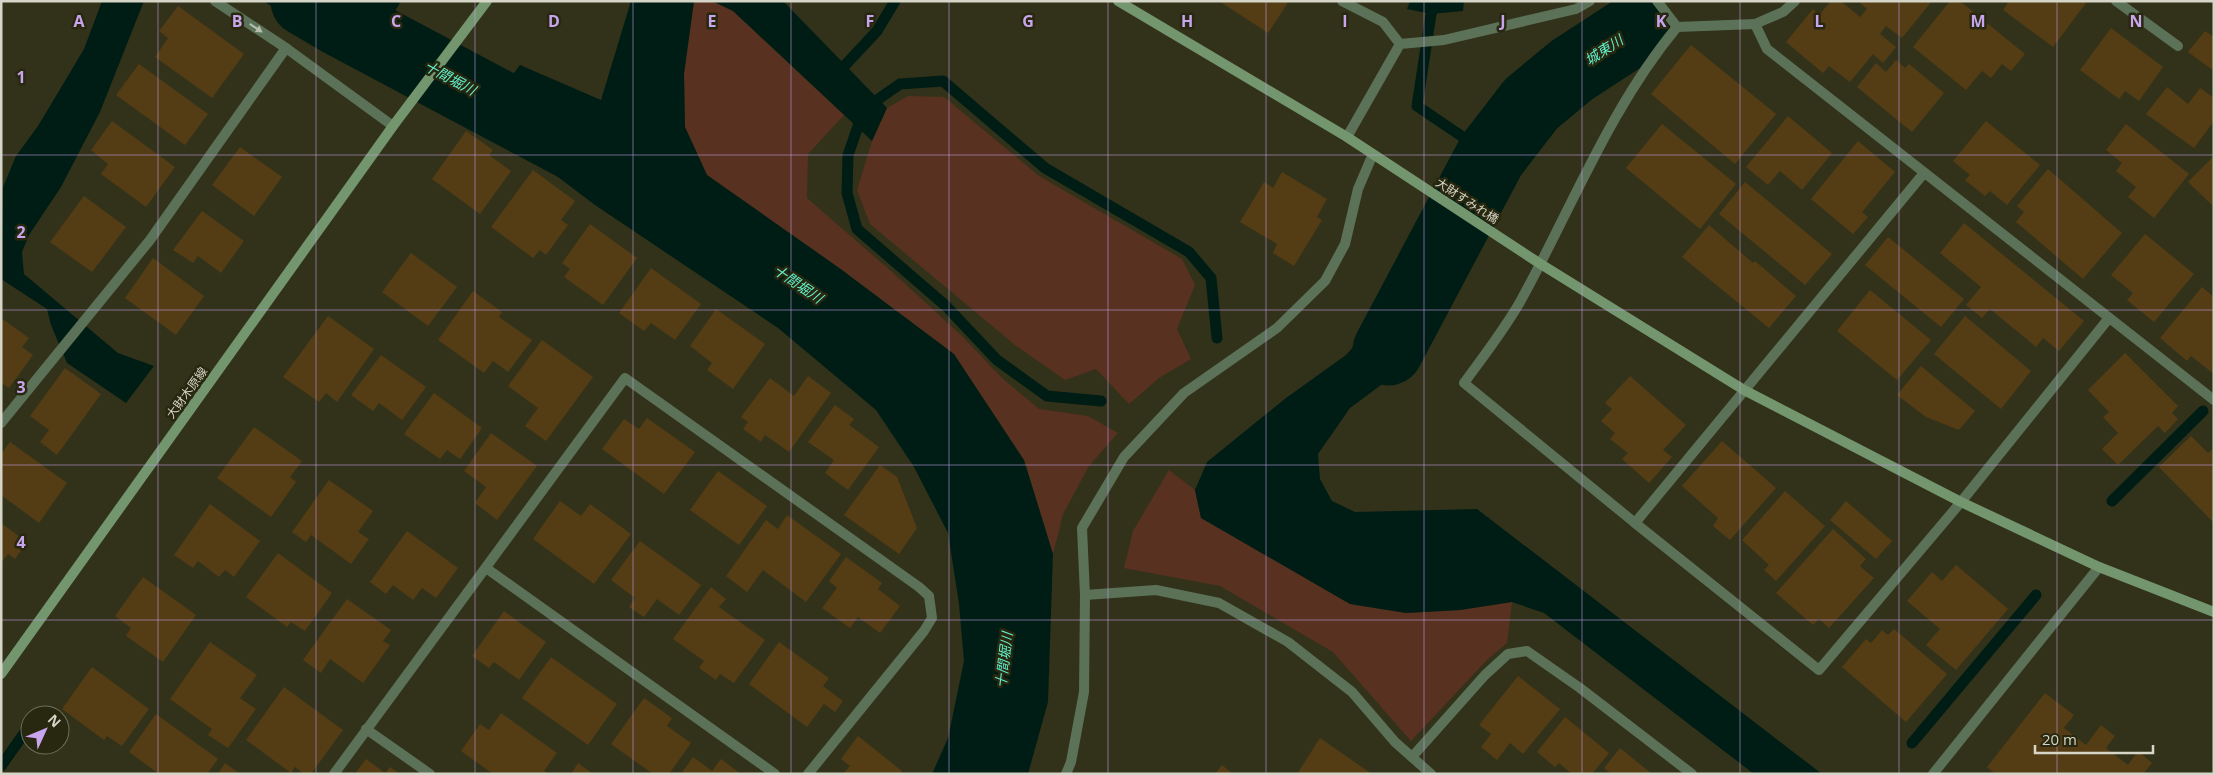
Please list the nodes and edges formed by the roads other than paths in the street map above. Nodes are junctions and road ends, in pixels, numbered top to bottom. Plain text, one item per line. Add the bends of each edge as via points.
1 (215, 1) edge
2 (1118, 1) edge
3 (1342, 1) edge
4 (1590, 1) edge
5 (1657, 1) edge
6 (1796, 1) edge
7 (2116, 1) edge
8 (486, 3) edge
9 (1755, 24) junction
10 (1677, 27) junction
11 (1400, 44) junction
12 (2178, 46) dead end
13 (286, 48) junction
14 (392, 126) junction
15 (1347, 137) junction
16 (1373, 154) junction
17 (1924, 173) junction
18 (1539, 263) junction
19 (2109, 318) junction
20 (1744, 390) junction
21 (2214, 400) edge
22 (1, 422) edge
23 (1962, 502) junction
24 (1636, 523) junction
25 (2099, 567) junction
26 (486, 568) junction
27 (1085, 595) junction
28 (2214, 612) edge
29 (1, 674) edge
30 (366, 730) junction
31 (1412, 757) junction
32 (334, 774) edge
33 (430, 774) edge
34 (775, 774) edge
35 (808, 774) edge
36 (1066, 774) edge
37 (1431, 774) edge
38 (1692, 774) edge
39 (1933, 774) edge

1 -> 13 street
2 - 15 street, 大財すみれ橋
3 - 11 street via 1383,22
4 - 11 street via 1576,9 1444,40
5 - 10 street
6 - 9 street via 1783,12
7 - 12 street
8 - 14 street, 大財木原線
9 - 10 street
9 - 17 street via 1767,49
10 - 18 street via 1652,57 1586,170 1559,229
11 - 15 street
13 - 14 street
13 - 22 street via 150,240
14 - 29 street, 大財木原線
15 - 16 street, 大財すみれ橋
16 - 18 street, 大財すみれ橋
16 - 27 street via 1358,189 1344,244 1325,282 1277,328 1184,393 1124,457 1082,528
17 - 19 street
17 - 20 street
18 - 20 street, 大財すみれ橋
18 - 24 street via 1520,303 1464,383
19 - 21 street
19 - 23 street
20 - 23 street, 大財すみれ橋
20 - 24 street
23 - 24 street via 1819,670
23 - 25 street, 大財すみれ橋
25 - 28 street, 大財すみれ橋
25 - 39 street
26 - 30 street
26 - 34 street
26 - 35 street via 625,378 929,596 932,618 924,631
27 - 31 street via 1156,590 1220,603 1288,642 1352,692
27 - 36 street via 1084,692
30 - 32 street
30 - 33 street
31 - 37 street
31 - 38 street via 1485,675 1508,654 1527,651

